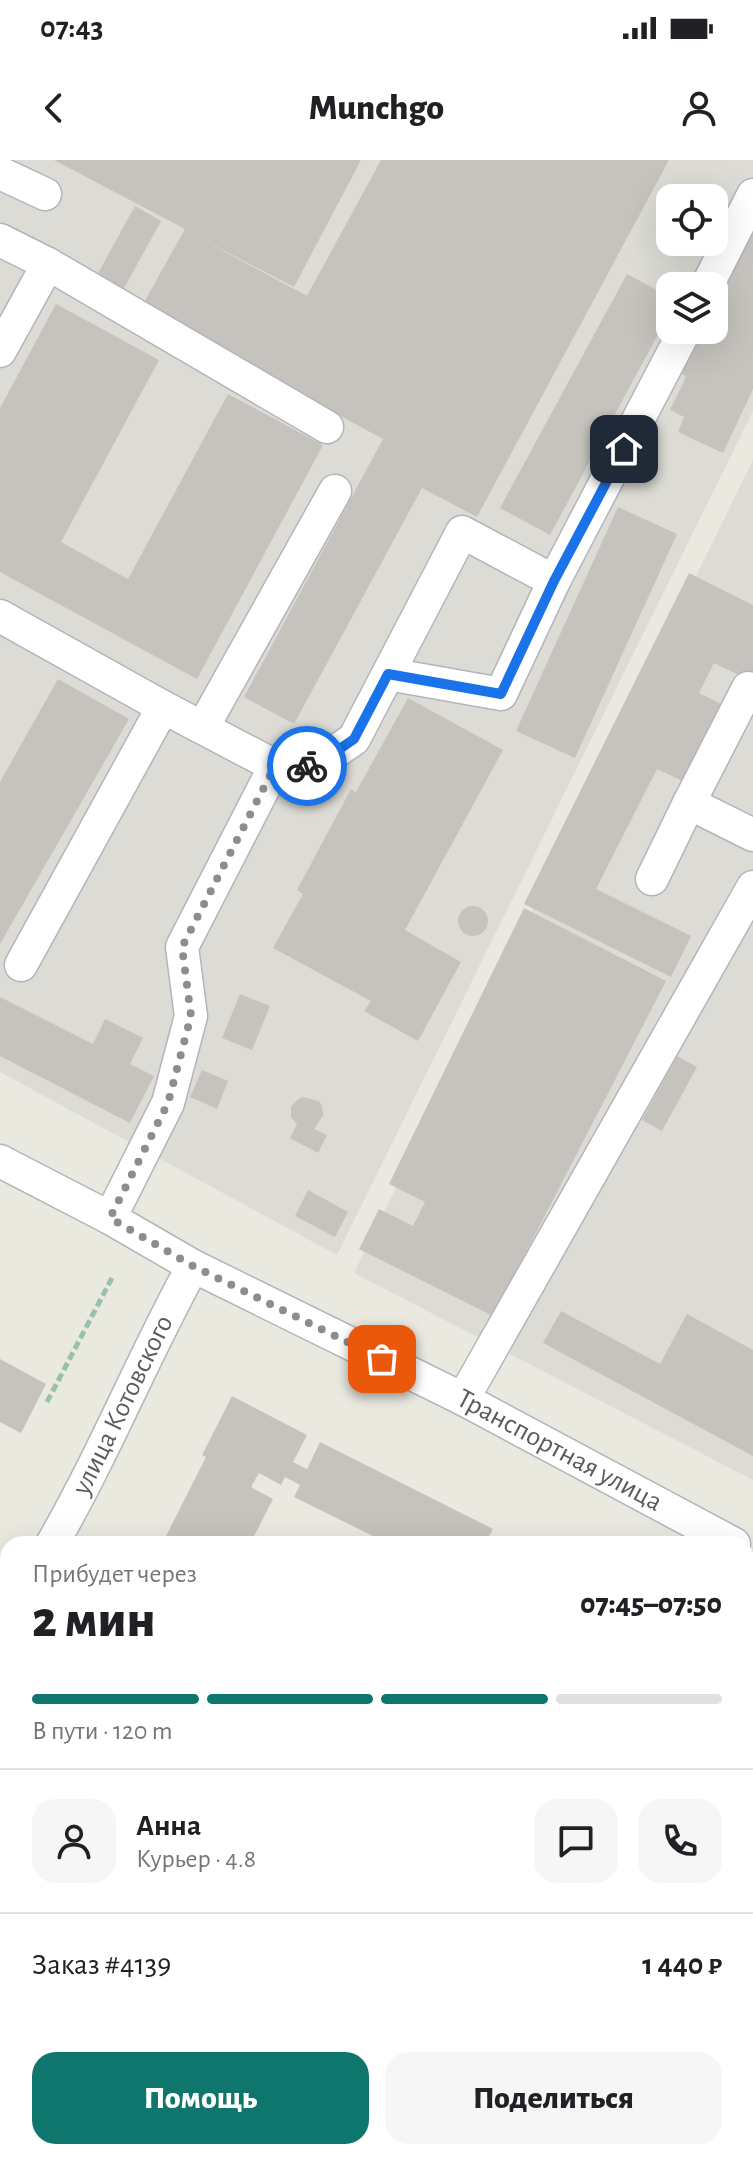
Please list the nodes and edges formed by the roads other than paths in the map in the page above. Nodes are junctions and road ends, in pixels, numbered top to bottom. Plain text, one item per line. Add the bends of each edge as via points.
1 (0, 173) edge
2 (45, 194) dead end
3 (753, 195) edge
4 (0, 240) edge
5 (48, 264) junction
6 (714, 272) edge
7 (678, 344) edge
8 (0, 351) edge
9 (327, 427) dead end
10 (335, 491) dead end
11 (554, 581) junction
12 (0, 616) edge
13 (388, 674) junction
14 (748, 688) dead end
15 (163, 707) junction
16 (203, 727) junction
17 (275, 766) junction
18 (689, 803) junction
19 (753, 835) edge
20 (652, 879) dead end
21 (753, 887) edge
22 (21, 965) dead end
23 (0, 1161) edge
24 (110, 1218) junction
25 (193, 1266) junction
26 (463, 1399) junction
27 (57, 1536) edge
28 (719, 1536) edge

1 - 2 street
3 - 6 street
4 - 5 street
5 - 8 street
5 - 9 street
7 - 11 street
10 - 16 street
11 - 13 street via 501,694
11 - 13 street via 462,532
12 - 15 street
13 - 17 street via 354,739 315,766
14 - 18 street
15 - 16 street
15 - 22 street
16 - 17 street
17 - 24 street via 182,947 191,1016 172,1089
18 - 19 street
18 - 20 street
21 - 26 street
23 - 24 street, Транспортная улица
24 - 25 street, Транспортная улица
25 - 26 street, Транспортная улица
25 - 27 street, улица Котовского
26 - 28 street, Транспортная улица

